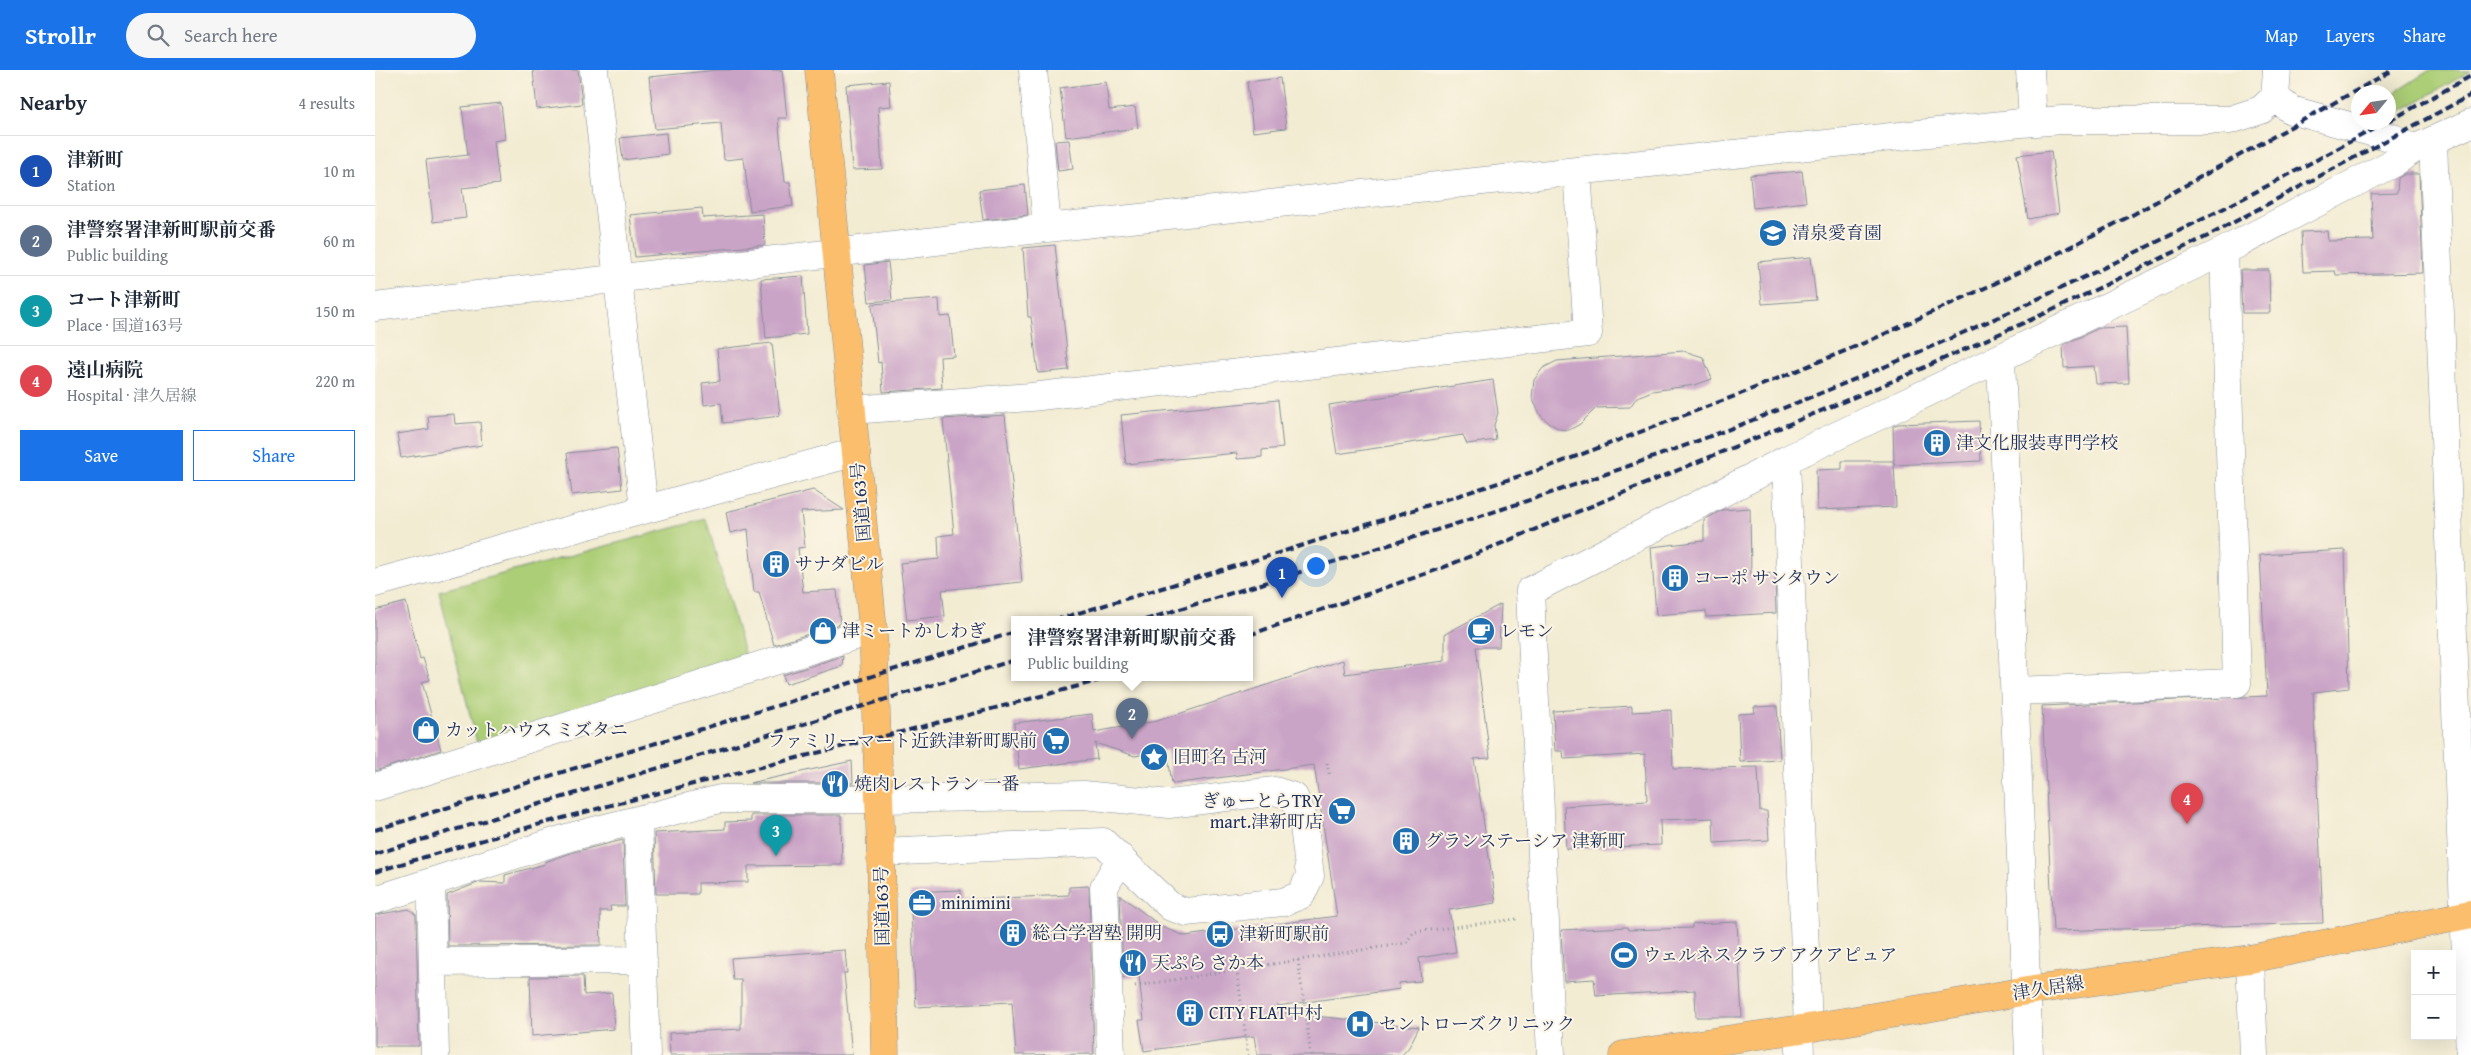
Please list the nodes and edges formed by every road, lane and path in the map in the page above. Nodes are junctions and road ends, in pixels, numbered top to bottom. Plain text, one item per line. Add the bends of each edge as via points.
1 (594, 70) edge
2 (819, 70) edge
3 (1033, 70) edge
4 (2030, 70) edge
5 (2277, 70) edge
6 (2275, 97) junction
7 (2033, 122) junction
8 (2471, 123) edge
9 (2424, 145) junction
10 (1577, 171) junction
11 (1047, 228) junction
12 (2224, 251) junction
13 (836, 252) junction
14 (618, 279) junction
15 (375, 307) edge
16 (2001, 358) junction
17 (851, 410) junction
18 (856, 452) junction
19 (1786, 460) junction
20 (644, 508) junction
21 (375, 583) edge
22 (873, 630) junction
23 (2015, 690) junction
24 (1327, 763) dead end
25 (1329, 777) dead end
26 (375, 787) edge
27 (879, 799) junction
28 (638, 821) junction
29 (881, 852) junction
30 (1121, 858) junction
31 (431, 882) junction
32 (375, 900) edge
33 (2468, 915) edge
34 (1545, 916) junction
35 (2250, 959) junction
36 (643, 960) junction
37 (1298, 960) junction
38 (433, 962) junction
39 (1237, 970) junction
40 (1110, 990) junction
41 (2027, 991) junction
42 (1802, 1038) edge
43 (435, 1055) edge
44 (646, 1055) edge
45 (885, 1055) edge
46 (1111, 1055) edge
47 (1248, 1055) edge
48 (1311, 1055) edge
49 (1551, 1055) edge
50 (1623, 1055) edge
51 (2029, 1055) edge
52 (2254, 1055) edge
53 (2470, 1055) edge

1 - 14 street
2 - 13 main road, 国道163号
3 - 11 street
4 - 7 street
5 - 6 street
6 - 7 street via 2261,110 2230,120
6 - 9 street via 2291,110
7 - 10 street
8 - 9 street
9 - 12 street
9 - 33 street
10 - 11 street
10 - 17 street via 1588,333 1041,396
11 - 13 street
12 - 16 street
12 - 23 street via 2237,684
13 - 14 street
13 - 17 main road, 国道163号
14 - 15 street
14 - 20 street
16 - 19 street
16 - 23 street
17 - 18 main road, 国道163号
18 - 20 street
18 - 22 main road, 国道163号
19 - 34 street via 1530,591
19 - 42 street
20 - 21 street
22 - 26 street
22 - 27 main road, 国道163号
23 - 41 street
24 - 25 path
27 - 28 street via 720,799
27 - 29 main road, 国道163号
27 - 30 street via 1084,794 1169,804 1275,791 1294,797 1303,818 1310,876 1301,895 1283,902 1186,912 1171,907
28 - 31 street via 570,838
28 - 36 street
29 - 30 street via 1103,842
29 - 45 main road, 国道163号
30 - 40 street via 1104,887
31 - 32 street
31 - 38 street
33 - 35 main road, 津久居線
33 - 53 street
34 - 37 path via 1414,932 1406,942
34 - 49 street
35 - 41 main road, 津久居線
35 - 52 street
36 - 38 street
36 - 44 street
37 - 39 path
37 - 48 path
38 - 43 street
39 - 40 path
39 - 47 path
40 - 46 street
41 - 42 main road, 津久居線
41 - 51 street
42 - 50 main road, 津久居線

